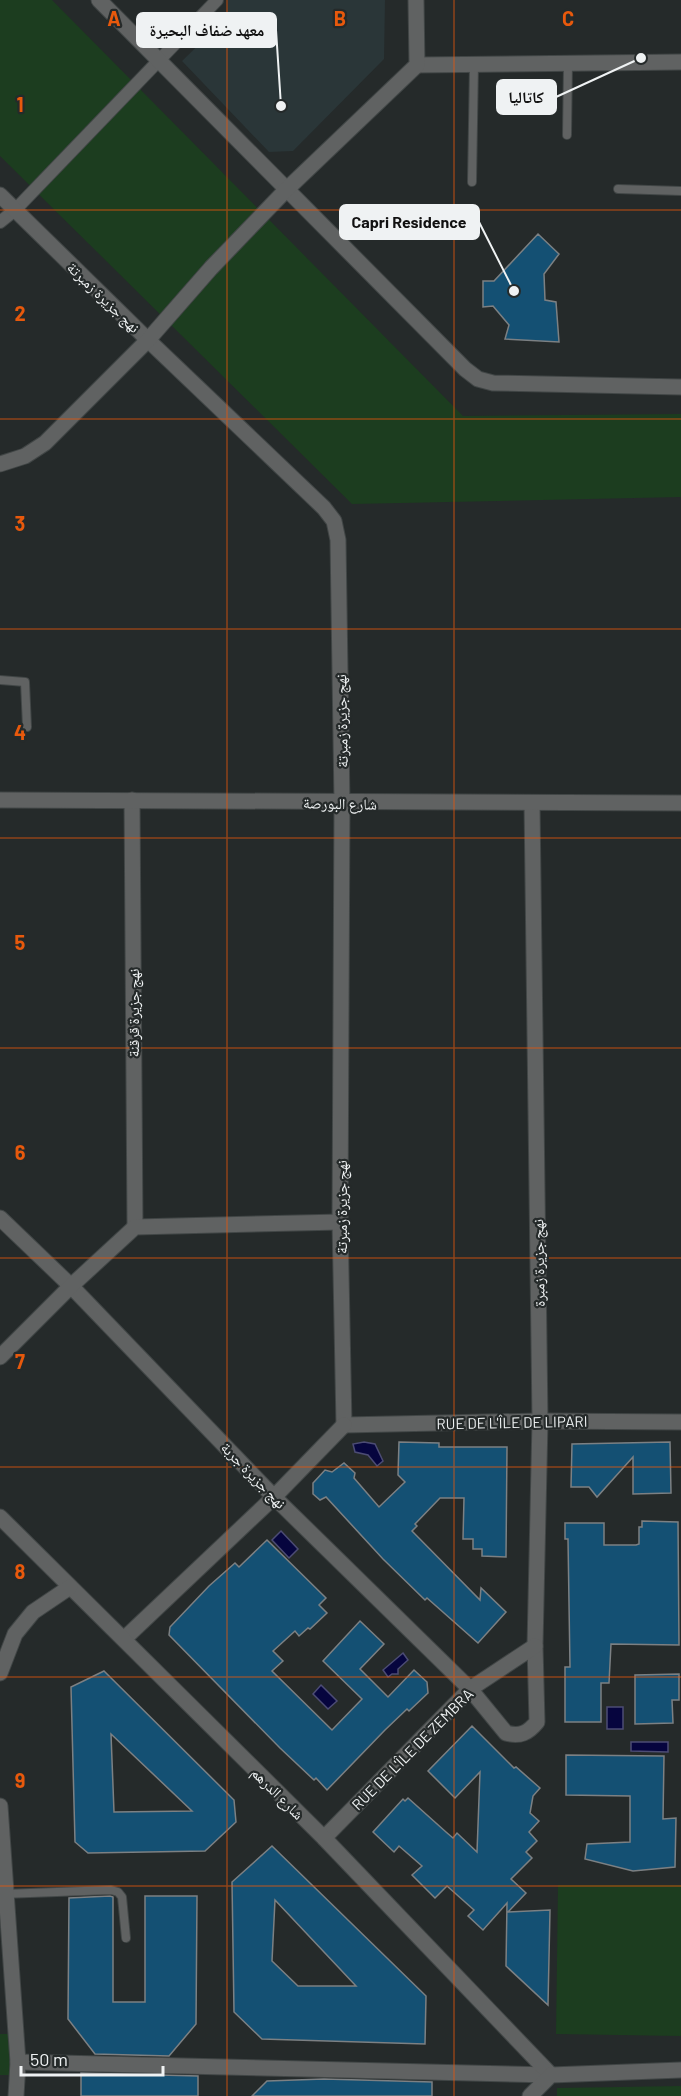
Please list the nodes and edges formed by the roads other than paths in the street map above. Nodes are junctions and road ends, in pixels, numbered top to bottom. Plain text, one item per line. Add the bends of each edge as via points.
1 (99, 0) edge
2 (217, 0) edge
3 (416, 0) edge
4 (159, 60) junction
5 (681, 62) edge
6 (568, 63) junction
7 (474, 64) junction
8 (417, 65) junction
9 (567, 135) dead end
10 (472, 182) dead end
11 (618, 189) dead end
12 (286, 190) junction
13 (681, 191) edge
14 (0, 195) edge
15 (15, 210) junction
16 (0, 222) edge
17 (148, 340) junction
18 (681, 387) edge
19 (0, 464) edge
20 (0, 680) edge
21 (27, 727) dead end
22 (0, 800) edge
23 (132, 800) junction
24 (342, 803) junction
25 (681, 803) edge
26 (532, 804) junction
27 (0, 1218) edge
28 (340, 1222) junction
29 (135, 1227) junction
30 (71, 1286) junction
31 (0, 1357) edge
32 (540, 1421) junction
33 (681, 1422) edge
34 (344, 1425) junction
35 (274, 1497) junction
36 (0, 1517) edge
37 (70, 1587) junction
38 (124, 1639) junction
39 (535, 1646) junction
40 (0, 1673) edge
41 (470, 1689) junction
42 (506, 1733) joint
43 (0, 1806) edge
44 (324, 1839) junction
45 (3, 1894) edge
46 (126, 1938) dead end
47 (18, 2062) junction
48 (681, 2070) edge
49 (551, 2075) junction
50 (16, 2096) edge
51 (530, 2096) edge

1 - 4 street
2 - 4 street
3 - 8 street
4 - 12 street
4 - 15 street
5 - 6 street
6 - 7 street
6 - 9 lane
7 - 8 street
7 - 10 lane
8 - 12 street
11 - 13 lane
12 - 17 street
12 - 18 street via 478,379 493,383
14 - 15 street, نهج جزيرة زمبرتة
15 - 16 street
15 - 17 street, نهج جزيرة زمبرتة
17 - 19 street via 45,443 25,456
17 - 24 street, نهج جزيرة زمبرتة via 334,521 338,540
20 - 21 lane via 25,682
22 - 23 street, شارع البورصة
23 - 24 street, شارع البورصة
23 - 29 street, نهج جزيرة قرقنة
24 - 26 street, شارع البورصة
24 - 28 street, نهج جزيرة زمبرتة
25 - 26 street, شارع البورصة
26 - 32 street, نهج جزيرة زمبرة
27 - 30 street, نهج جزيرة جربة
28 - 29 street
28 - 34 street, نهج جزيرة زمبرتة
29 - 30 street
30 - 31 street
30 - 35 street, نهج جزيرة جربة
32 - 33 street, RUE DE L'ÎLE DE LIPARI
32 - 34 street, RUE DE L'ÎLE DE LIPARI
32 - 39 street, نهج جزيرة زمبرة
34 - 35 street
35 - 38 street
35 - 41 street, نهج جزيرة جربة
36 - 37 street, شارع الدرهم
37 - 38 street, شارع الدرهم
37 - 40 street via 33,1612 15,1634
38 - 44 street, شارع الدرهم
39 - 41 street, RUE DE L'ÎLE DE ZEMBRA
39 - 42 street, نهج جزيرة زمبرة via 537,1722 524,1734
41 - 42 street, نهج جزيرة جربة
41 - 44 street, RUE DE L'ÎLE DE ZEMBRA
43 - 45 street
44 - 49 street, شارع الدرهم
45 - 46 lane via 118,1892 122,1897
45 - 47 street
47 - 49 street
47 - 50 street
48 - 49 street
49 - 51 street

